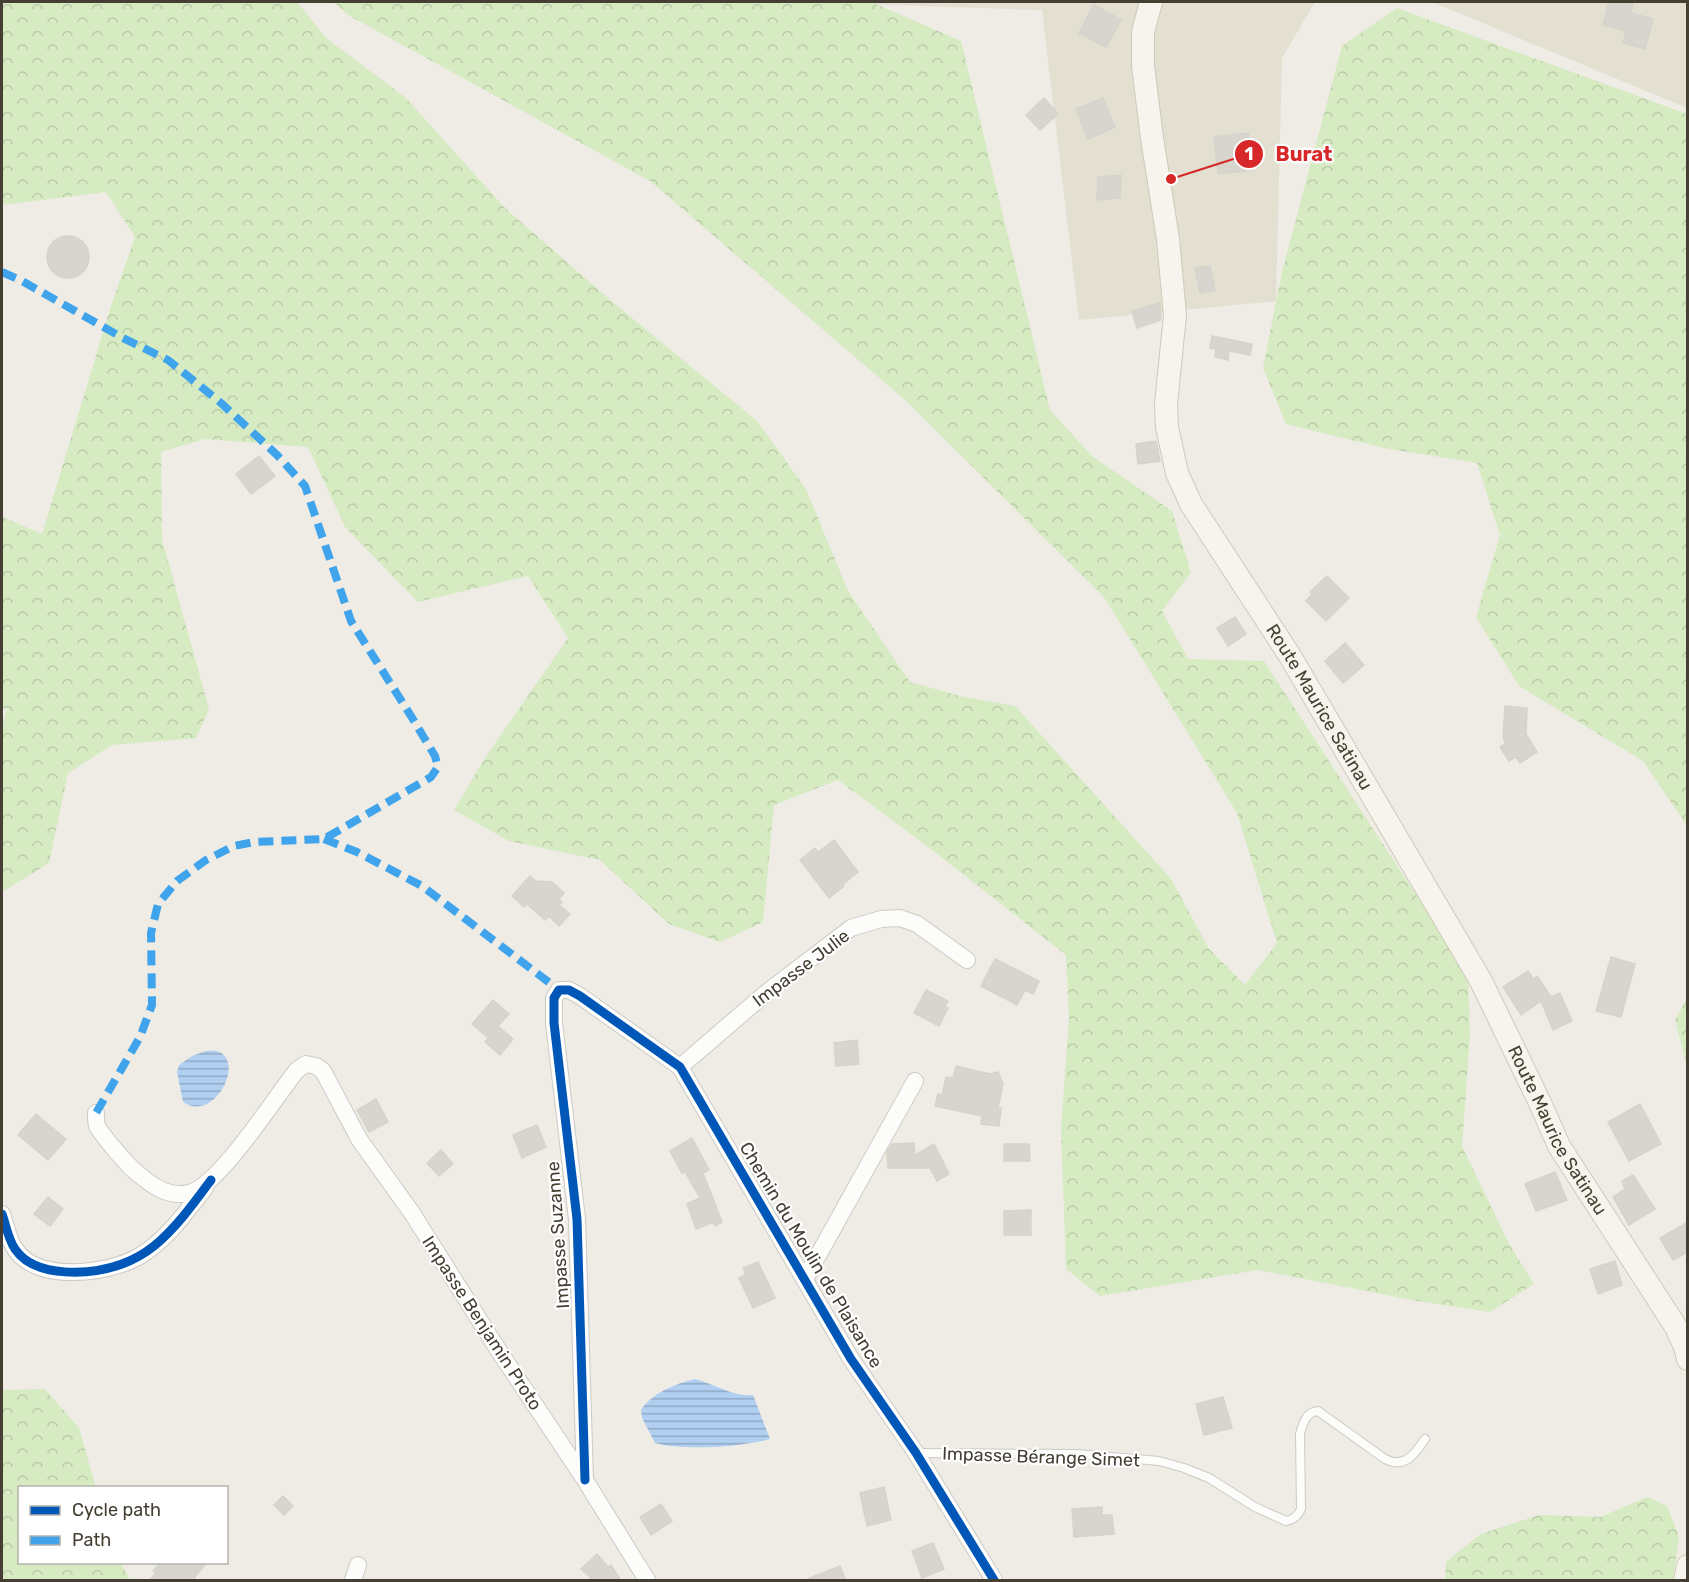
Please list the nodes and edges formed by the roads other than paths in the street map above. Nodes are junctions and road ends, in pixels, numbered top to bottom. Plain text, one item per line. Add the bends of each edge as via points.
1 (1150, 2) edge
2 (967, 960) dead end
3 (559, 990) joint
4 (680, 1067) junction
5 (915, 1081) dead end
6 (96, 1113) dead end
7 (211, 1180) junction
8 (2, 1214) edge
9 (805, 1279) junction
10 (1688, 1359) edge
11 (1425, 1439) dead end
12 (916, 1453) junction
13 (585, 1479) junction
14 (1688, 1566) edge
15 (647, 1581) edge
16 (994, 1581) edge
17 (1685, 1581) edge

1 - 10 main road, Route Maurice Satinau via 1143,32 1143,66 1175,315 1166,404 1178,473 1191,504 1290,656 1481,981 1559,1146 1676,1327
2 - 4 street, Impasse Julie via 917,924 900,918 851,928 765,993
3 - 4 street, Chemin du Moulin de Plaisance via 580,996
3 - 13 street, Impasse Suzanne via 554,998 554,1023 577,1219
4 - 9 street, Chemin du Moulin de Plaisance
5 - 9 street
6 - 7 street via 97,1125 130,1168 154,1187 176,1194 189,1193
7 - 8 street via 155,1245 120,1265 88,1271 60,1273 26,1260 15,1249
7 - 13 street, Impasse Benjamin Proto via 297,1070 306,1064 323,1071 359,1139 412,1213
9 - 12 street, Chemin du Moulin de Plaisance via 851,1359
11 - 12 lane, Impasse Bérange Simet via 1409,1459 1393,1463 1318,1411 1312,1412 1300,1434 1301,1509 1286,1521 1209,1478 1159,1461 1076,1454
12 - 16 street, Chemin du Moulin de Plaisance
13 - 15 street, Impasse Benjamin Proto
14 - 17 main road

